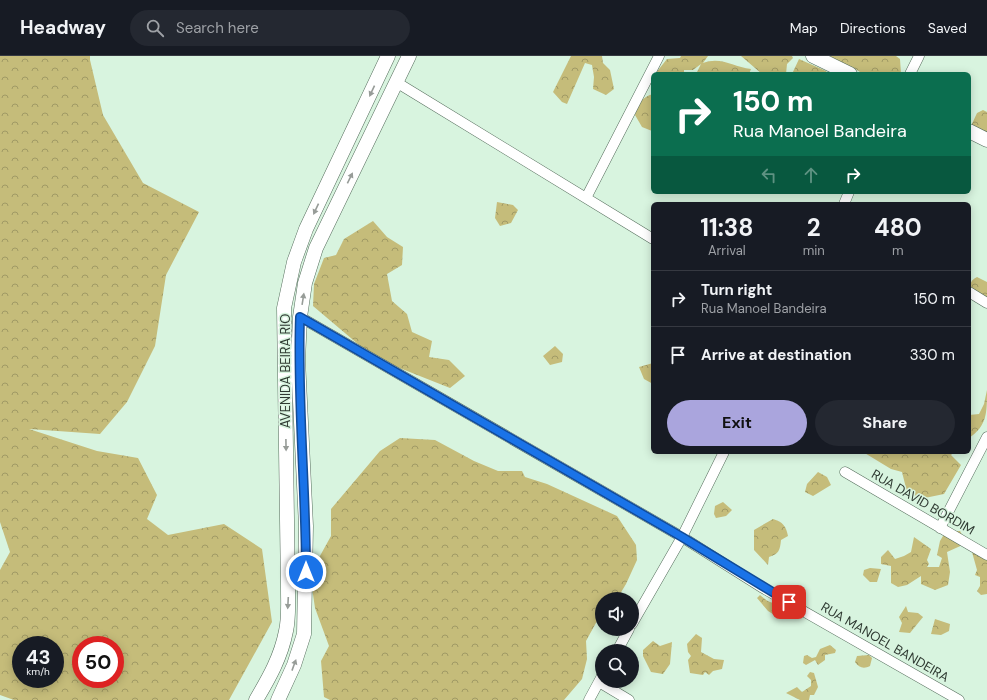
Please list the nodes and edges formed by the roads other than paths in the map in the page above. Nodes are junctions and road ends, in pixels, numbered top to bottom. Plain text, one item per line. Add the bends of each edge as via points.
1 (388, 56) edge
2 (409, 56) edge
3 (659, 56) edge
4 (813, 56) edge
5 (919, 56) edge
6 (846, 72) edge
7 (911, 72) edge
8 (396, 82) junction
9 (971, 132) edge
10 (987, 140) edge
11 (586, 198) junction
12 (651, 238) edge
13 (971, 293) edge
14 (987, 303) edge
15 (300, 317) junction
16 (987, 437) edge
17 (723, 454) edge
18 (845, 472) dead end
19 (287, 525) junction
20 (306, 526) junction
21 (940, 528) junction
22 (682, 537) junction
23 (987, 554) edge
24 (639, 612) edge
25 (595, 688) edge
26 (612, 688) edge
27 (942, 696) edge
28 (256, 700) edge
29 (278, 700) edge
30 (589, 700) edge
31 (629, 700) edge
32 (959, 700) edge

1 -> 19 main road, AVENIDA BEIRA RIO via 306,228 294,262 284,308
2 - 8 main road, AVENIDA BEIRA RIO
3 - 11 street
4 - 6 main road
5 - 7 street
8 - 11 street
15 -> 8 main road, AVENIDA BEIRA RIO via 305,283 316,248
9 - 10 main road
11 - 12 street
13 - 14 street
15 - 20 main road, AVENIDA BEIRA RIO via 298,360
15 - 22 street, RUA MANOEL BANDEIRA
16 - 21 street
17 - 22 street
18 - 21 street, RUA DAVID BORDIM
19 - 20 main road
19 -> 28 main road, AVENIDA BEIRA RIO via 286,630 282,649
29 -> 20 main road, AVENIDA BEIRA RIO via 294,665 304,634
21 - 23 street, RUA DAVID BORDIM
22 - 24 street
22 - 27 street, RUA MANOEL BANDEIRA
25 - 30 street
26 - 31 street
27 - 32 street, RUA MANOEL BANDEIRA

